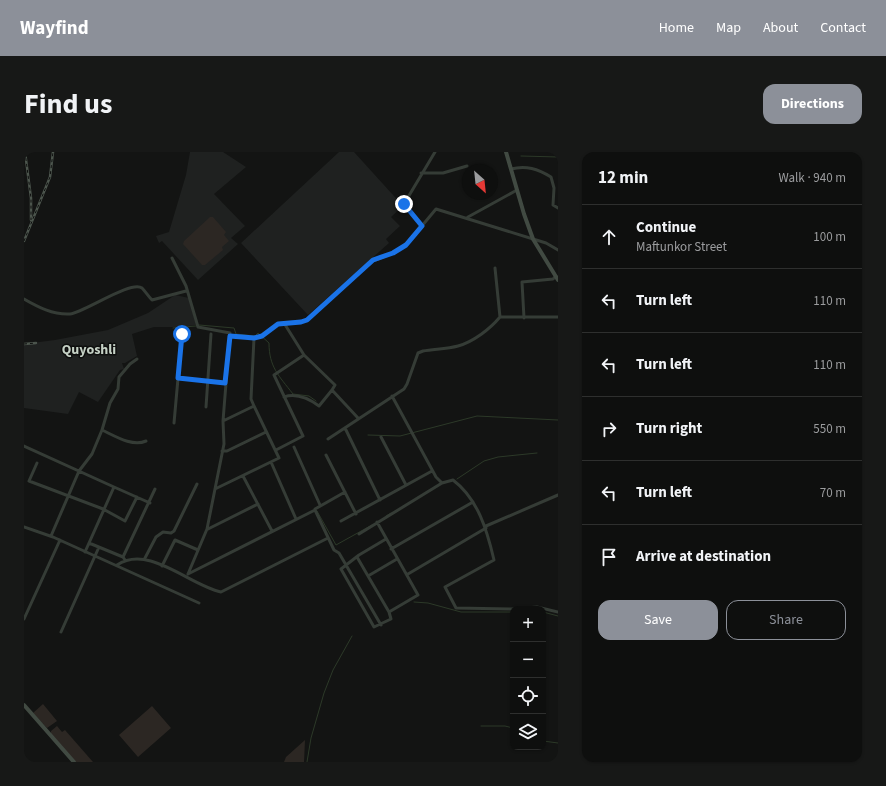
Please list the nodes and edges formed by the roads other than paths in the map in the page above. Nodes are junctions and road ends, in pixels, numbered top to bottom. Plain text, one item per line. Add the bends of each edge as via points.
1 (435, 152) edge
2 (506, 152) edge
3 (462, 167) edge
4 (511, 169) junction
5 (420, 173) junction
6 (517, 190) junction
7 (558, 208) edge
8 (467, 217) junction
9 (422, 226) junction
10 (533, 239) junction
11 (558, 250) edge
12 (172, 258) dead end
13 (495, 268) dead end
14 (557, 278) edge
15 (186, 291) junction
16 (24, 298) edge
17 (500, 317) junction
18 (524, 318) junction
19 (558, 318) edge
20 (284, 323) junction
21 (182, 334) dead end
22 (211, 334) dead end
23 (230, 336) junction
24 (254, 338) junction
25 (304, 355) junction
26 (137, 359) dead end
27 (178, 378) junction
28 (208, 381) junction
29 (225, 383) junction
30 (332, 390) junction
31 (392, 396) junction
32 (284, 397) junction
33 (254, 406) junction
34 (206, 407) dead end
35 (358, 418) junction
36 (223, 421) junction
37 (174, 423) dead end
38 (345, 428) junction
39 (102, 430) junction
40 (266, 432) junction
41 (381, 437) dead end
42 (328, 439) dead end
43 (146, 441) dead end
44 (24, 446) edge
45 (294, 447) dead end
46 (276, 450) junction
47 (222, 451) junction
48 (326, 455) dead end
49 (271, 462) junction
50 (37, 463) dead end
51 (80, 471) junction
52 (432, 471) junction
53 (244, 476) junction
54 (442, 483) junction
55 (197, 484) dead end
56 (406, 485) junction
57 (114, 486) junction
58 (156, 489) dead end
59 (215, 489) junction
60 (345, 492) junction
61 (558, 495) edge
62 (69, 496) junction
63 (137, 497) junction
64 (380, 500) junction
65 (473, 502) junction
66 (150, 503) junction
67 (258, 504) junction
68 (320, 505) junction
69 (103, 509) junction
70 (315, 510) junction
71 (356, 514) junction
72 (296, 519) junction
73 (341, 521) dead end
74 (377, 522) junction
75 (24, 527) edge
76 (486, 527) junction
77 (207, 529) junction
78 (272, 530) junction
79 (359, 534) dead end
80 (52, 536) junction
81 (328, 538) junction
82 (386, 539) junction
83 (60, 540) junction
84 (89, 544) junction
85 (98, 547) junction
86 (391, 549) junction
87 (198, 550) junction
88 (85, 552) junction
89 (95, 555) junction
90 (124, 558) junction
91 (145, 558) junction
92 (357, 558) junction
93 (397, 559) junction
94 (117, 565) junction
95 (347, 565) junction
96 (162, 566) junction
97 (408, 574) junction
98 (187, 575) junction
99 (368, 576) junction
100 (199, 603) dead end
101 (510, 609) edge
102 (546, 609) edge
103 (389, 612) junction
104 (558, 612) edge
105 (24, 619) edge
106 (381, 625) junction
107 (61, 632) dead end
108 (24, 705) edge
109 (74, 762) edge

1 - 5 street
2 - 4 main road
3 - 5 street via 443,173
4 - 6 main road
4 - 7 street via 528,167 551,177 554,188 553,205
5 - 9 street via 404,204
6 - 8 street
6 - 10 main road
8 - 9 street via 436,208
8 - 10 street
9 - 20 street via 406,245 373,260 307,320
10 - 11 street
10 - 14 main road
12 - 15 street via 184,279
13 - 17 street
14 - 18 street via 522,282
15 - 16 street via 152,300 141,288 136,287 72,314 57,314
15 - 23 street via 198,327 228,331
17 - 18 street
17 - 31 street via 469,341 458,346 418,354 407,384
18 - 19 street
20 - 24 street
20 - 25 street
21 - 27 street
22 - 28 street
23 - 24 street
23 - 29 street
24 - 33 street via 251,399
25 - 30 street via 335,385
25 - 32 street via 274,375
26 - 39 street via 119,377 118,389 110,403
27 - 28 street
27 - 37 street
28 - 29 street
28 - 34 street
29 - 36 street
30 - 32 street via 318,406 308,398 290,395
30 - 35 street
31 - 35 street
31 - 52 street
32 - 46 street via 303,436
33 - 36 street
33 - 40 street
35 - 38 street
36 - 47 street
38 - 42 street
38 - 64 street
39 - 43 street via 139,444
39 - 51 street via 90,459
40 - 46 street
40 - 47 street
41 - 56 street
44 - 51 street
45 - 68 street
46 - 49 street via 279,458
47 - 59 street
48 - 60 street
49 - 53 street
49 - 72 street
50 - 62 street via 29,481
51 - 57 street
51 - 62 street
52 - 54 street
52 - 56 street
53 - 59 street
53 - 67 street
54 - 65 street via 453,480
54 - 74 street
55 - 91 street via 174,531 163,532 156,537
56 - 64 street
57 - 63 street
57 - 69 street
58 - 66 street
59 - 77 street
60 - 68 street
60 - 71 street
61 - 76 street
62 - 69 street
62 - 80 street
63 - 66 street
63 - 69 street via 125,522
64 - 71 street
65 - 76 street
65 - 86 street
66 - 90 street
67 - 77 street
67 - 78 street
68 - 70 street
69 - 84 street
70 - 72 street
70 - 81 street
71 - 73 street
72 - 78 street
74 - 79 street
74 - 82 street
75 - 80 street
76 - 97 street
76 - 101 street via 494,560 445,587 456,608
77 - 87 street
78 - 98 street
80 - 83 street
81 - 95 street
81 - 98 street via 223,591
82 - 86 street
82 - 92 street
83 - 88 street
83 - 105 street
84 - 85 street
84 - 88 street
85 - 89 street
85 - 90 street
86 - 93 street
87 - 96 street via 175,540
87 - 98 street
88 - 89 street
89 - 94 street
89 - 107 street
90 - 91 street
90 - 94 street
91 - 96 street
92 - 95 street
92 - 99 street
93 - 97 street
93 - 99 street
94 - 100 street
95 - 106 street
95 - 106 street via 341,570 375,628
96 - 98 street
97 - 103 street via 418,595
99 - 103 street
102 - 104 street
103 - 106 street via 391,619
108 - 109 main road

